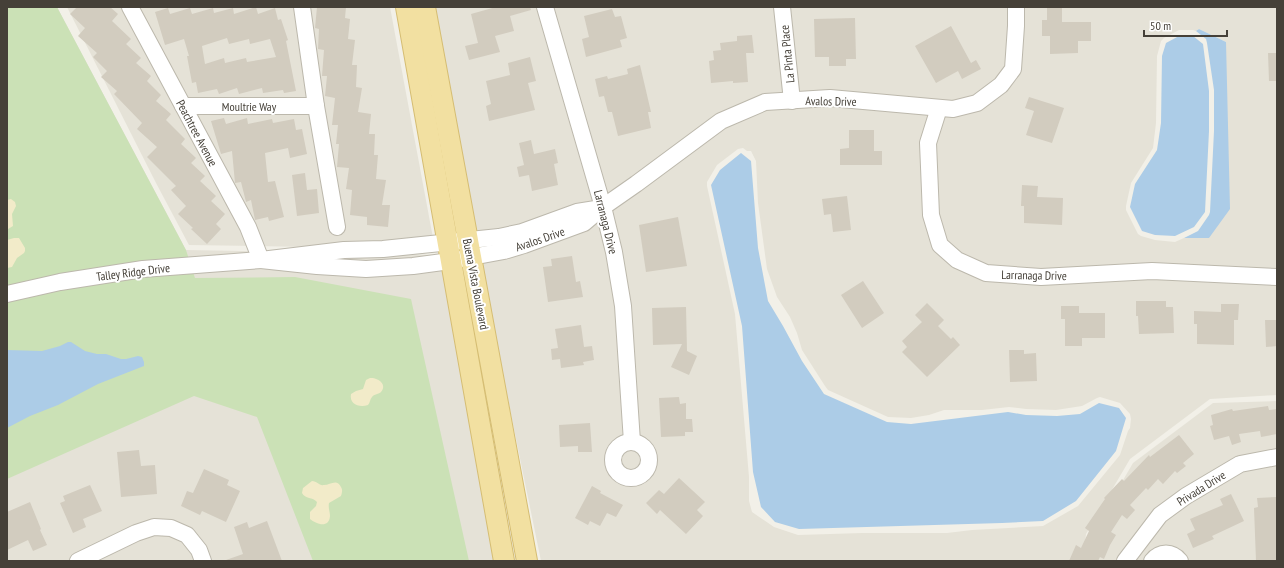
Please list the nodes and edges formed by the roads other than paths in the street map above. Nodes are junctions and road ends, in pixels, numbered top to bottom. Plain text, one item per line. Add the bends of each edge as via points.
1 (130, 7) edge
2 (302, 7) edge
3 (406, 7) edge
4 (425, 7) edge
5 (545, 7) edge
6 (782, 7) edge
7 (1016, 7) edge
8 (792, 101) junction
9 (183, 106) junction
10 (316, 106) junction
11 (939, 108) junction
12 (603, 207) junction
13 (337, 227) dead end
14 (469, 248) junction
15 (449, 252) junction
16 (261, 260) junction
17 (1277, 277) edge
18 (7, 294) edge
19 (632, 442) dead end
20 (1277, 457) edge
21 (1139, 542) junction
22 (1153, 559) edge
23 (78, 561) edge
24 (203, 561) edge
25 (504, 561) edge
26 (527, 561) edge
27 (1125, 561) edge
28 (1180, 561) edge

1 - 9 street, Peachtree Avenue
2 - 10 street
3 - 15 main road, Buena Vista Boulevard
4 - 14 main road, Buena Vista Boulevard
5 - 12 street, Larranaga Drive
6 - 8 street, La Pinta Place
7 - 11 street, Avalos Drive via 1013,69 1001,85 976,103 953,109
8 - 11 street, Avalos Drive via 830,98
8 - 12 street, Avalos Drive via 765,102 721,122
9 - 10 street, Moultrie Way
9 - 16 street, Peachtree Avenue via 248,227
10 - 13 street
11 - 17 street, Larranaga Drive via 928,143 930,215 940,245 956,260 986,273 1041,277 1152,271
12 - 14 street, Avalos Drive via 584,223 524,246 504,251
12 - 19 street, Larranaga Drive via 623,306
14 - 15 street, Talley Ridge Drive
14 - 26 main road, Buena Vista Boulevard
15 - 16 street, Talley Ridge Drive via 344,250
15 - 25 main road, Buena Vista Boulevard
16 - 18 street, Talley Ridge Drive via 143,269 60,282
20 - 21 street, Privada Drive via 1240,464 1186,496 1160,516
21 - 22 street
21 - 27 street, Privada Drive
22 - 28 street via 1165,553 1176,556
23 - 24 street via 154,527 170,528 187,535 199,550

